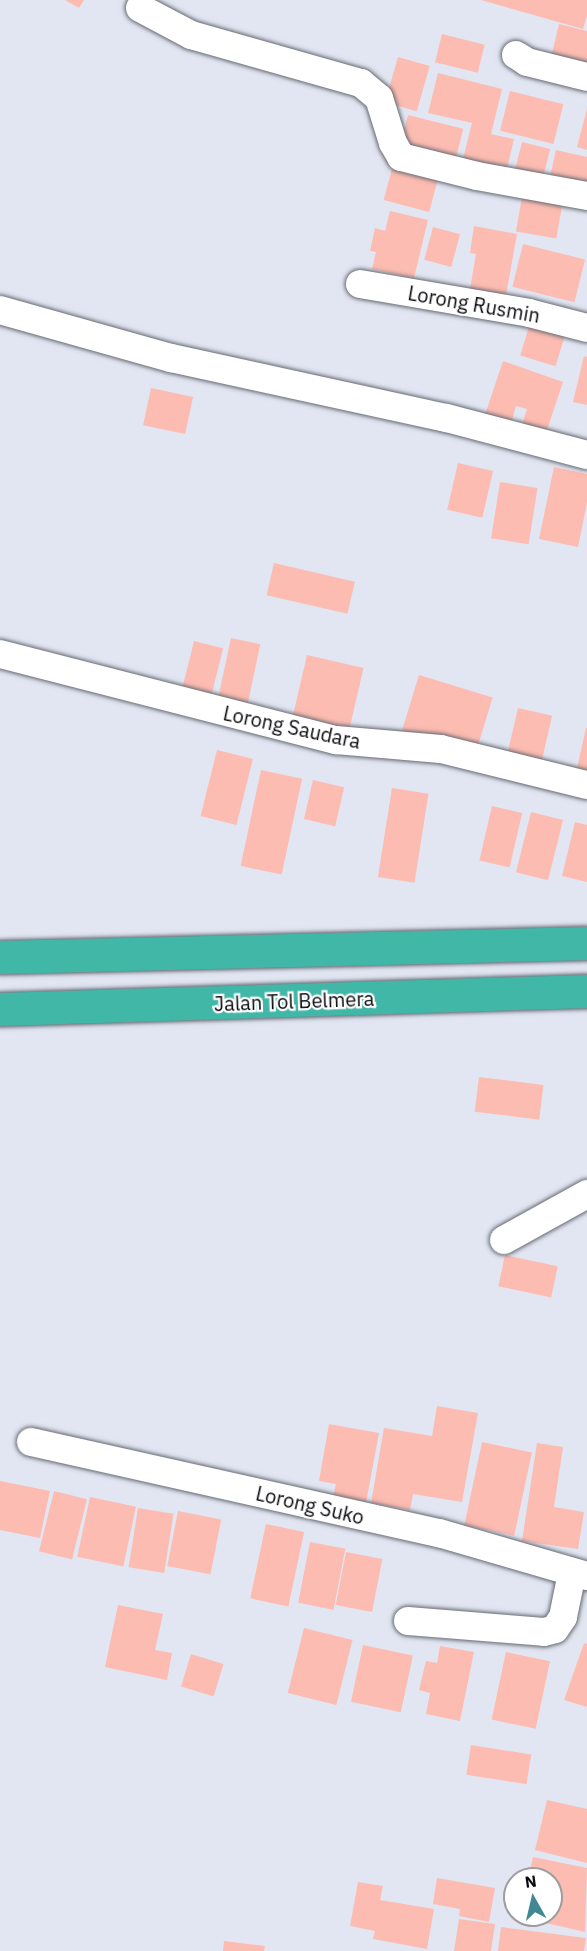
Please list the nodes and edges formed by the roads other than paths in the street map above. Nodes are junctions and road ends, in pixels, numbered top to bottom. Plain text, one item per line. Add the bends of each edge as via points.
1 (140, 8) dead end
2 (516, 55) dead end
3 (587, 77) edge
4 (587, 196) edge
5 (360, 284) dead end
6 (0, 310) edge
7 (587, 328) edge
8 (587, 455) edge
9 (0, 654) edge
10 (587, 785) edge
11 (587, 943) edge
12 (0, 957) edge
13 (587, 991) edge
14 (0, 1008) edge
15 (587, 1194) edge
16 (504, 1240) dead end
17 (31, 1442) dead end
18 (580, 1575) edge
19 (408, 1621) dead end

1 - 4 street via 191,35 361,83 379,98 401,156 477,176
2 - 3 street via 527,62
5 - 7 street, Lorong Rusmin via 529,313
6 - 8 street via 171,358 447,418
9 - 10 street, Lorong Saudara via 336,740 441,749
11 - 12 highway
13 - 14 highway, Jalan Tol Belmera
15 - 16 street
17 - 18 street, Lorong Suko via 439,1533
18 - 19 street via 555,1629 544,1632

